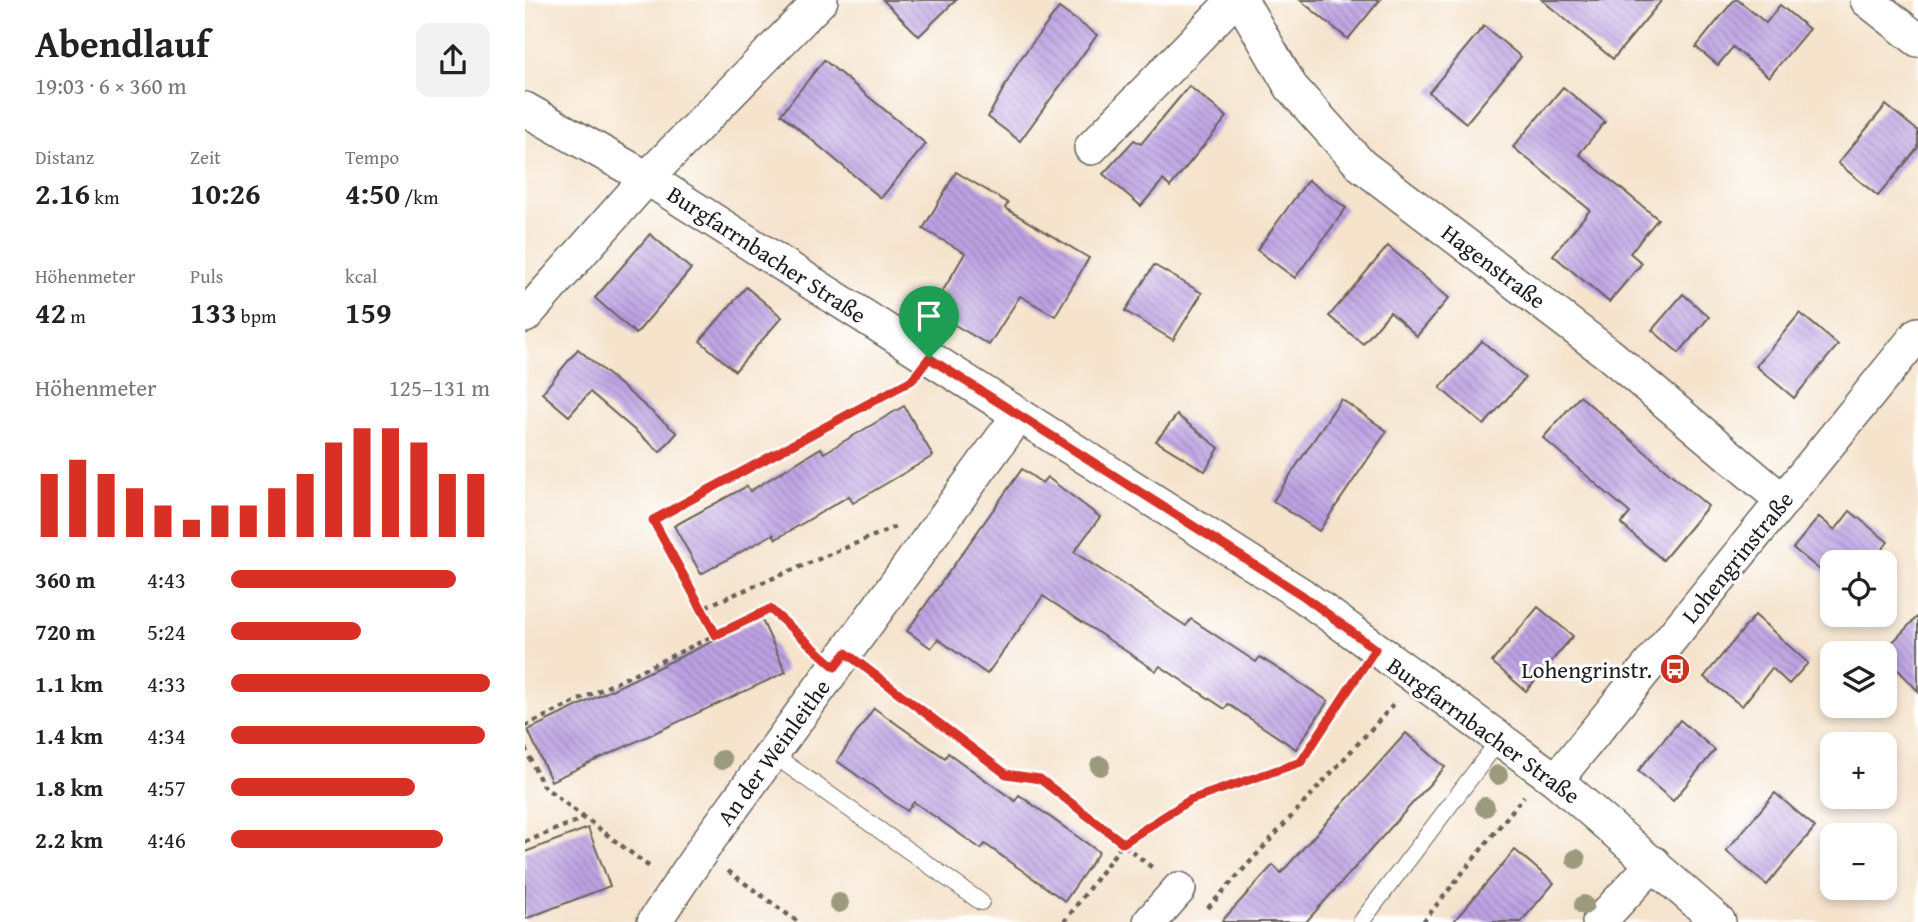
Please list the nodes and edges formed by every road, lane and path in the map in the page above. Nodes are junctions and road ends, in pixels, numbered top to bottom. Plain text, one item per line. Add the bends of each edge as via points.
1 (821, 0) edge
2 (1234, 0) edge
3 (1241, 0) edge
4 (1867, 0) edge
5 (1918, 40) edge
6 (525, 108) edge
7 (1091, 148) dead end
8 (647, 178) junction
9 (525, 316) edge
10 (1918, 334) edge
11 (929, 358) junction
12 (1019, 415) junction
13 (1783, 500) junction
14 (933, 532) junction
15 (702, 608) junction
16 (716, 635) junction
17 (1375, 649) junction
18 (841, 660) junction
19 (1416, 679) junction
20 (525, 726) edge
21 (1500, 739) junction
22 (525, 748) edge
23 (772, 754) junction
24 (1550, 775) junction
25 (585, 818) junction
26 (525, 842) edge
27 (1123, 843) junction
28 (701, 852) junction
29 (1654, 863) junction
30 (677, 888) junction
31 (1179, 889) dead end
32 (981, 902) dead end
33 (1205, 912) dead end
34 (654, 922) edge
35 (798, 922) edge
36 (1064, 922) edge
37 (1150, 922) edge
38 (1360, 922) edge
39 (1423, 922) edge
40 (1599, 922) edge
41 (1719, 922) edge

1 - 8 street
2 - 7 street
3 - 13 street, Hagenstraße via 1291,87 1361,165 1610,355
4 - 5 street
6 - 8 street, Burgfarrnbacher Straße
8 - 9 street
8 - 11 street, Burgfarrnbacher Straße
10 - 13 street, Lohengrinstraße
11 - 12 street, Burgfarrnbacher Straße
11 - 15 path via 912,380 653,520
12 - 14 street, An der Weinleithe
12 - 17 street, Burgfarrnbacher Straße via 1302,595
13 - 24 street, Lohengrinstraße
14 - 15 path via 915,519
14 - 18 street, An der Weinleithe
15 - 16 path
16 - 18 path via 770,609
16 - 20 path
17 - 19 street, Burgfarrnbacher Straße
17 - 27 path via 1301,762 1190,800
18 - 23 street, An der Weinleithe
18 - 27 path via 1006,774 1040,779
19 - 21 street, Burgfarrnbacher Straße
19 - 33 path
21 - 24 street, Burgfarrnbacher Straße
21 - 38 lane
22 - 25 path via 543,786
23 - 28 street, An der Weinleithe
23 - 32 lane
24 - 29 street, Burgfarrnbacher Straße
24 - 39 path
25 - 26 path
25 - 30 path
27 - 36 path
28 - 30 street, An der Weinleithe
28 - 35 path
29 - 40 street
29 - 41 street, Burgfarrnbacher Straße
30 - 34 street, An der Weinleithe
31 - 37 street

